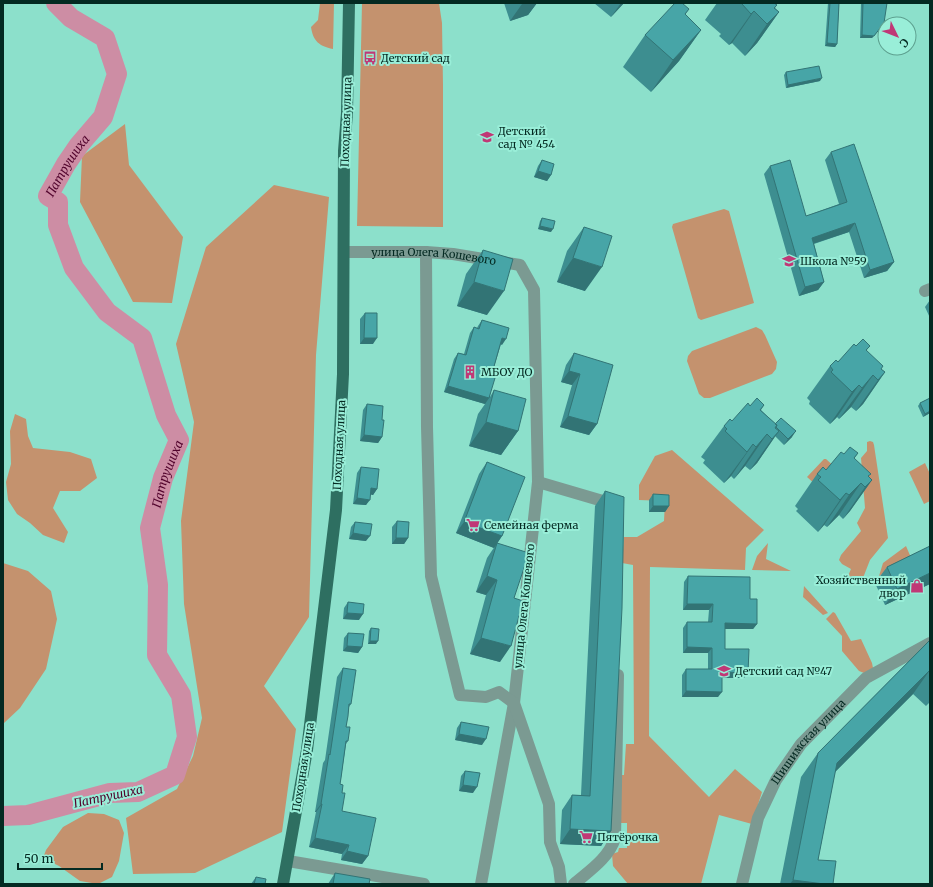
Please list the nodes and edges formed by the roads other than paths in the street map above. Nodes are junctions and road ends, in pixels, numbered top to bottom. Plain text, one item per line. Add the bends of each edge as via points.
1 (349, 3) edge
2 (344, 252) junction
3 (426, 252) junction
4 (538, 482) junction
5 (621, 510) edge
6 (930, 643) edge
7 (618, 667) edge
8 (514, 703) junction
9 (288, 861) junction
10 (283, 884) edge
11 (424, 884) edge
12 (481, 884) edge
13 (561, 884) edge
14 (574, 884) edge
15 (742, 884) edge

1 - 2 main road, Походная улица via 344,151
2 - 3 street, улица Олега Кошевого
2 - 9 main road, Походная улица via 343,374 336,510 307,750
3 - 4 street, улица Олега Кошевого via 520,265 534,290
3 - 8 street via 431,576 460,695 486,697 499,692
4 - 5 street via 618,505
4 - 8 street, улица Олега Кошевого
6 - 15 street, Шишимская улица via 866,678 801,744 776,780 758,818
7 - 14 street via 615,838 607,854
8 - 12 street, улица Олега Кошевого
8 - 13 street via 549,804 550,842 559,868
9 - 10 main road, Походная улица
9 - 11 street

